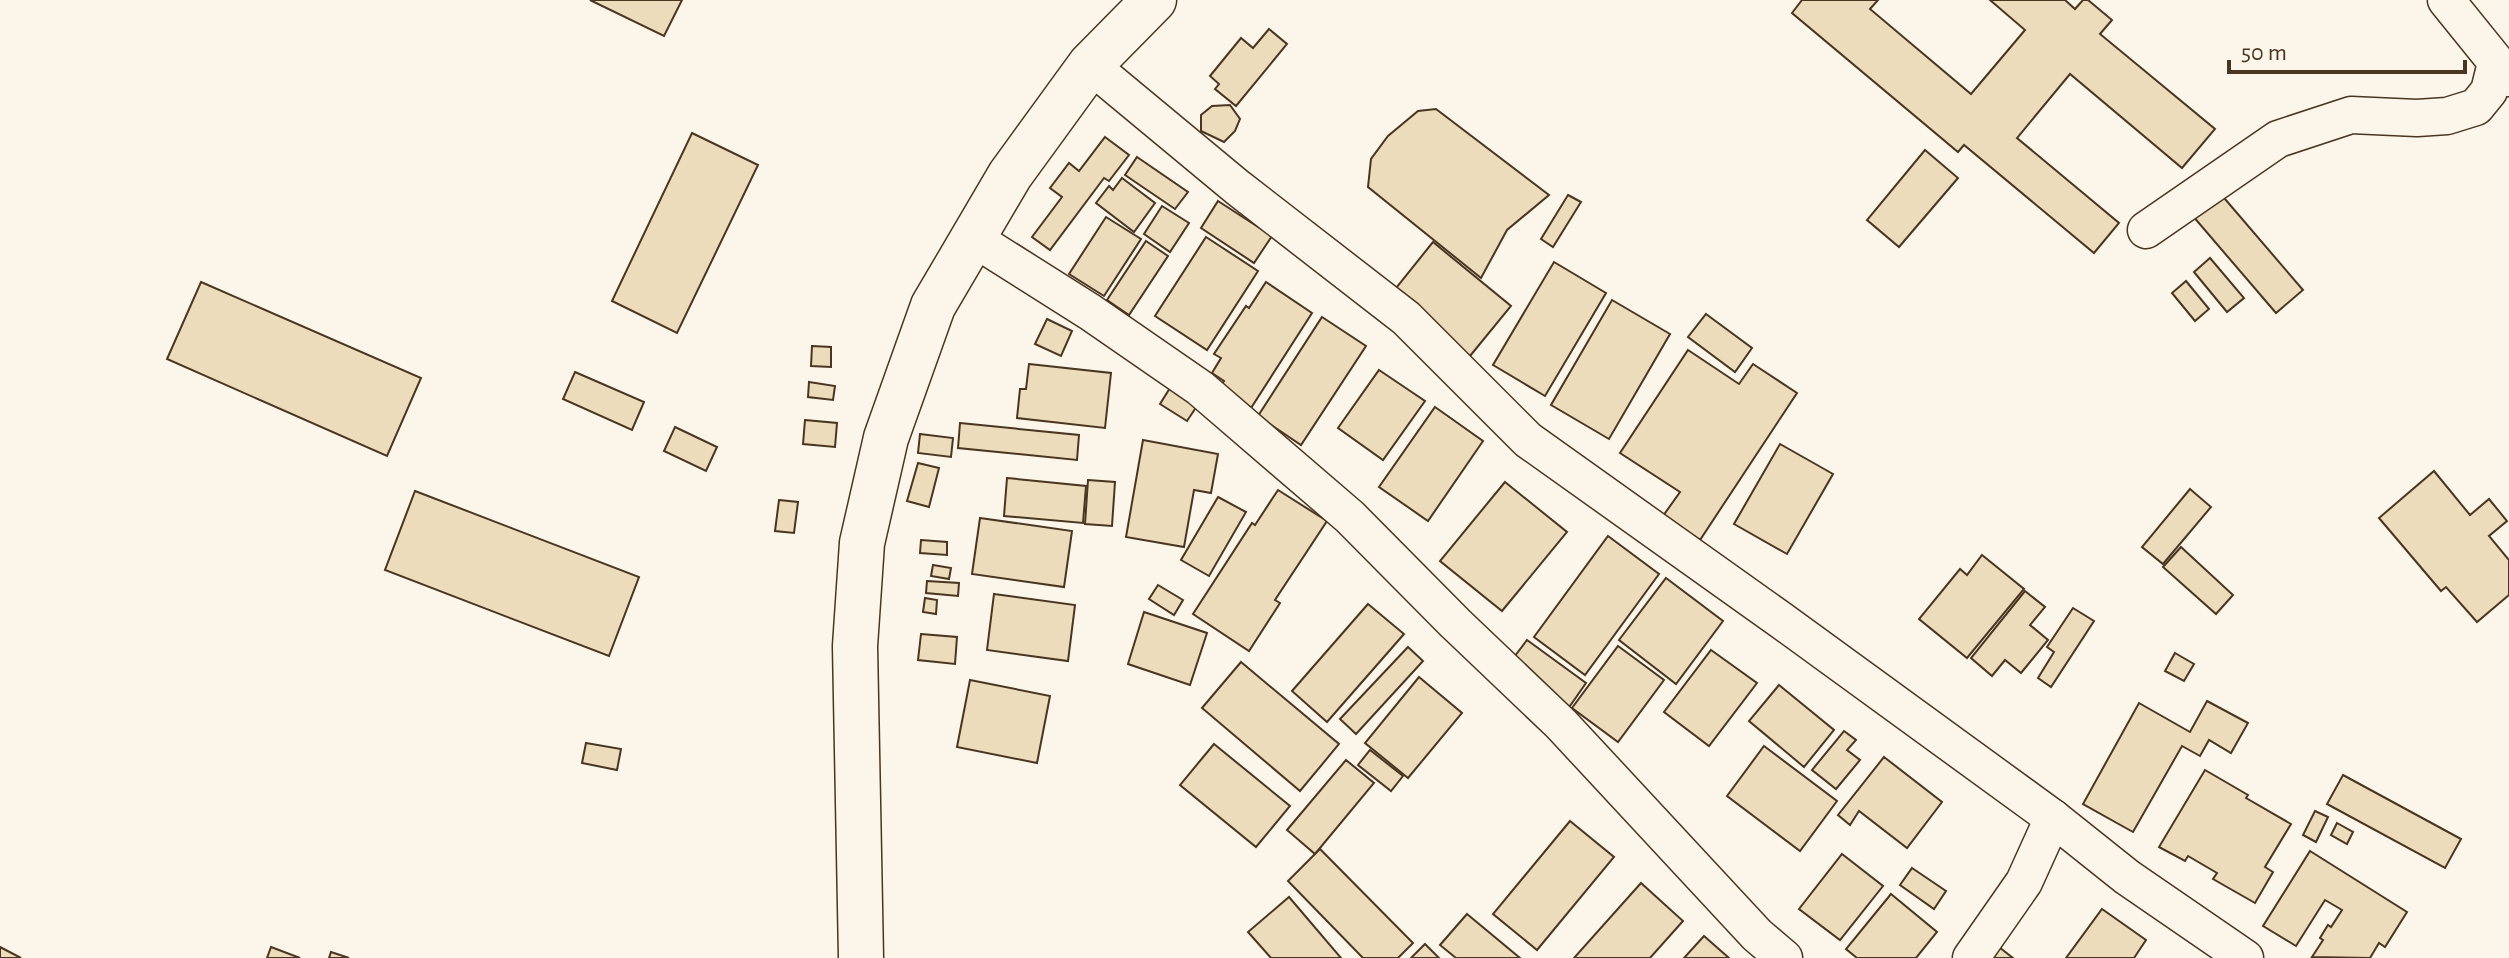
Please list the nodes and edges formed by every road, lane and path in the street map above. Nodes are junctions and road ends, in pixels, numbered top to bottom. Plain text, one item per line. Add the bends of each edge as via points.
1 (1154, 0) edge
2 (2446, 0) edge
3 (1090, 65) junction
4 (2502, 70) edge
5 (2146, 230) dead end
6 (973, 238) junction
7 (2053, 818) junction
8 (861, 958) edge
9 (1784, 958) edge
10 (1971, 958) edge
11 (2245, 958) edge

1 - 3 main road
2 - 4 street
3 - 6 main road via 1010,175
3 - 7 street via 1406,318 1528,440
4 - 5 street via 2476,107 2447,116 2351,115 2278,139
6 - 8 main road via 933,306 886,438 862,543 855,646
6 - 9 street via 1200,388 1350,517 1561,724
7 - 10 street via 2024,882
7 - 11 street via 2127,877

